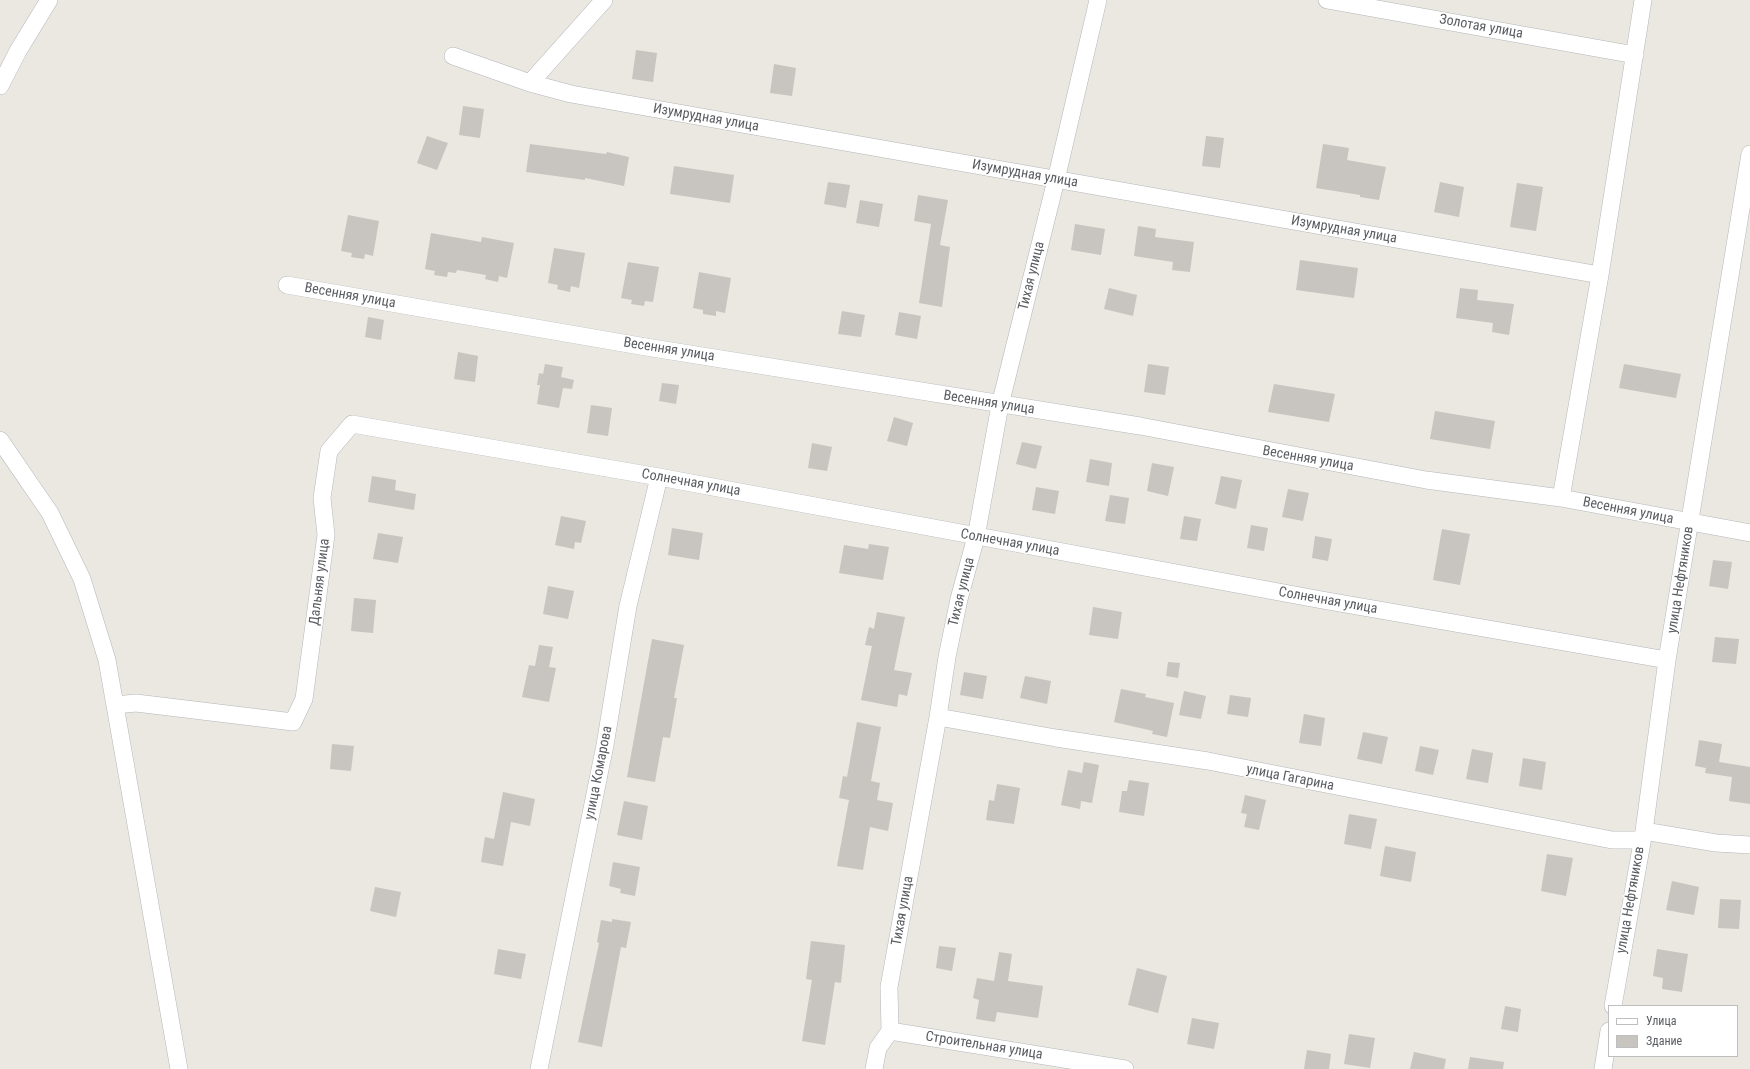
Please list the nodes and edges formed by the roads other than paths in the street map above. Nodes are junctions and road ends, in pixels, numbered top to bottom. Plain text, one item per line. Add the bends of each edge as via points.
1 (49, 0) edge
2 (604, 0) edge
3 (1098, 0) edge
4 (1327, 0) edge
5 (1643, 0) edge
6 (1635, 54) junction
7 (454, 56) dead end
8 (530, 83) junction
9 (0, 86) edge
10 (1750, 154) edge
11 (1056, 180) junction
12 (1744, 219) edge
13 (1600, 275) junction
14 (287, 285) dead end
15 (1000, 405) junction
16 (352, 424) joint
17 (0, 440) edge
18 (659, 477) junction
19 (1561, 498) junction
20 (1690, 522) junction
21 (1750, 532) edge
22 (976, 537) junction
23 (1667, 660) junction
24 (115, 704) junction
25 (938, 717) junction
26 (1643, 835) junction
27 (1750, 845) edge
28 (1613, 1005) edge
29 (890, 1031) junction
30 (1608, 1037) edge
31 (179, 1069) edge
32 (539, 1069) edge
33 (874, 1069) edge
34 (1125, 1069) edge
35 (1603, 1069) edge

1 - 9 street
2 - 8 street
3 - 11 street, Тихая улица
4 - 6 street, Золотая улица
5 - 6 street
6 - 13 street
7 - 8 street, Изумрудная улица
8 - 11 street, Изумрудная улица via 571,94
10 - 12 street, улица Нефтяников
11 - 13 street, Изумрудная улица
11 - 15 street, Тихая улица
12 - 20 street, улица Нефтяников
13 - 19 street
14 - 15 street, Весенняя улица
15 - 19 street, Весенняя улица via 1140,426 1426,480
15 - 22 street, Тихая улица
16 - 18 street, Солнечная улица
16 - 24 street, Дальняя улица via 329,451 322,498 326,534 304,699 293,722 136,702
17 - 24 street via 50,513 82,579 107,660
18 - 22 street, Солнечная улица
18 - 32 street, улица Комарова via 628,606 605,745
19 - 20 street, Весенняя улица
20 - 21 street, Весенняя улица
20 - 23 street, улица Нефтяников
22 - 23 street, Солнечная улица
22 - 25 street, Тихая улица via 956,613
23 - 26 street, улица Нефтяников
24 - 31 street
25 - 26 street, улица Гагарина via 1208,761 1612,840
25 - 29 street, Тихая улица via 889,987
26 - 27 street, улица Гагарина
26 - 28 street, улица Нефтяников
29 - 33 street via 878,1048
29 - 34 street, Строительная улица
30 - 35 street

